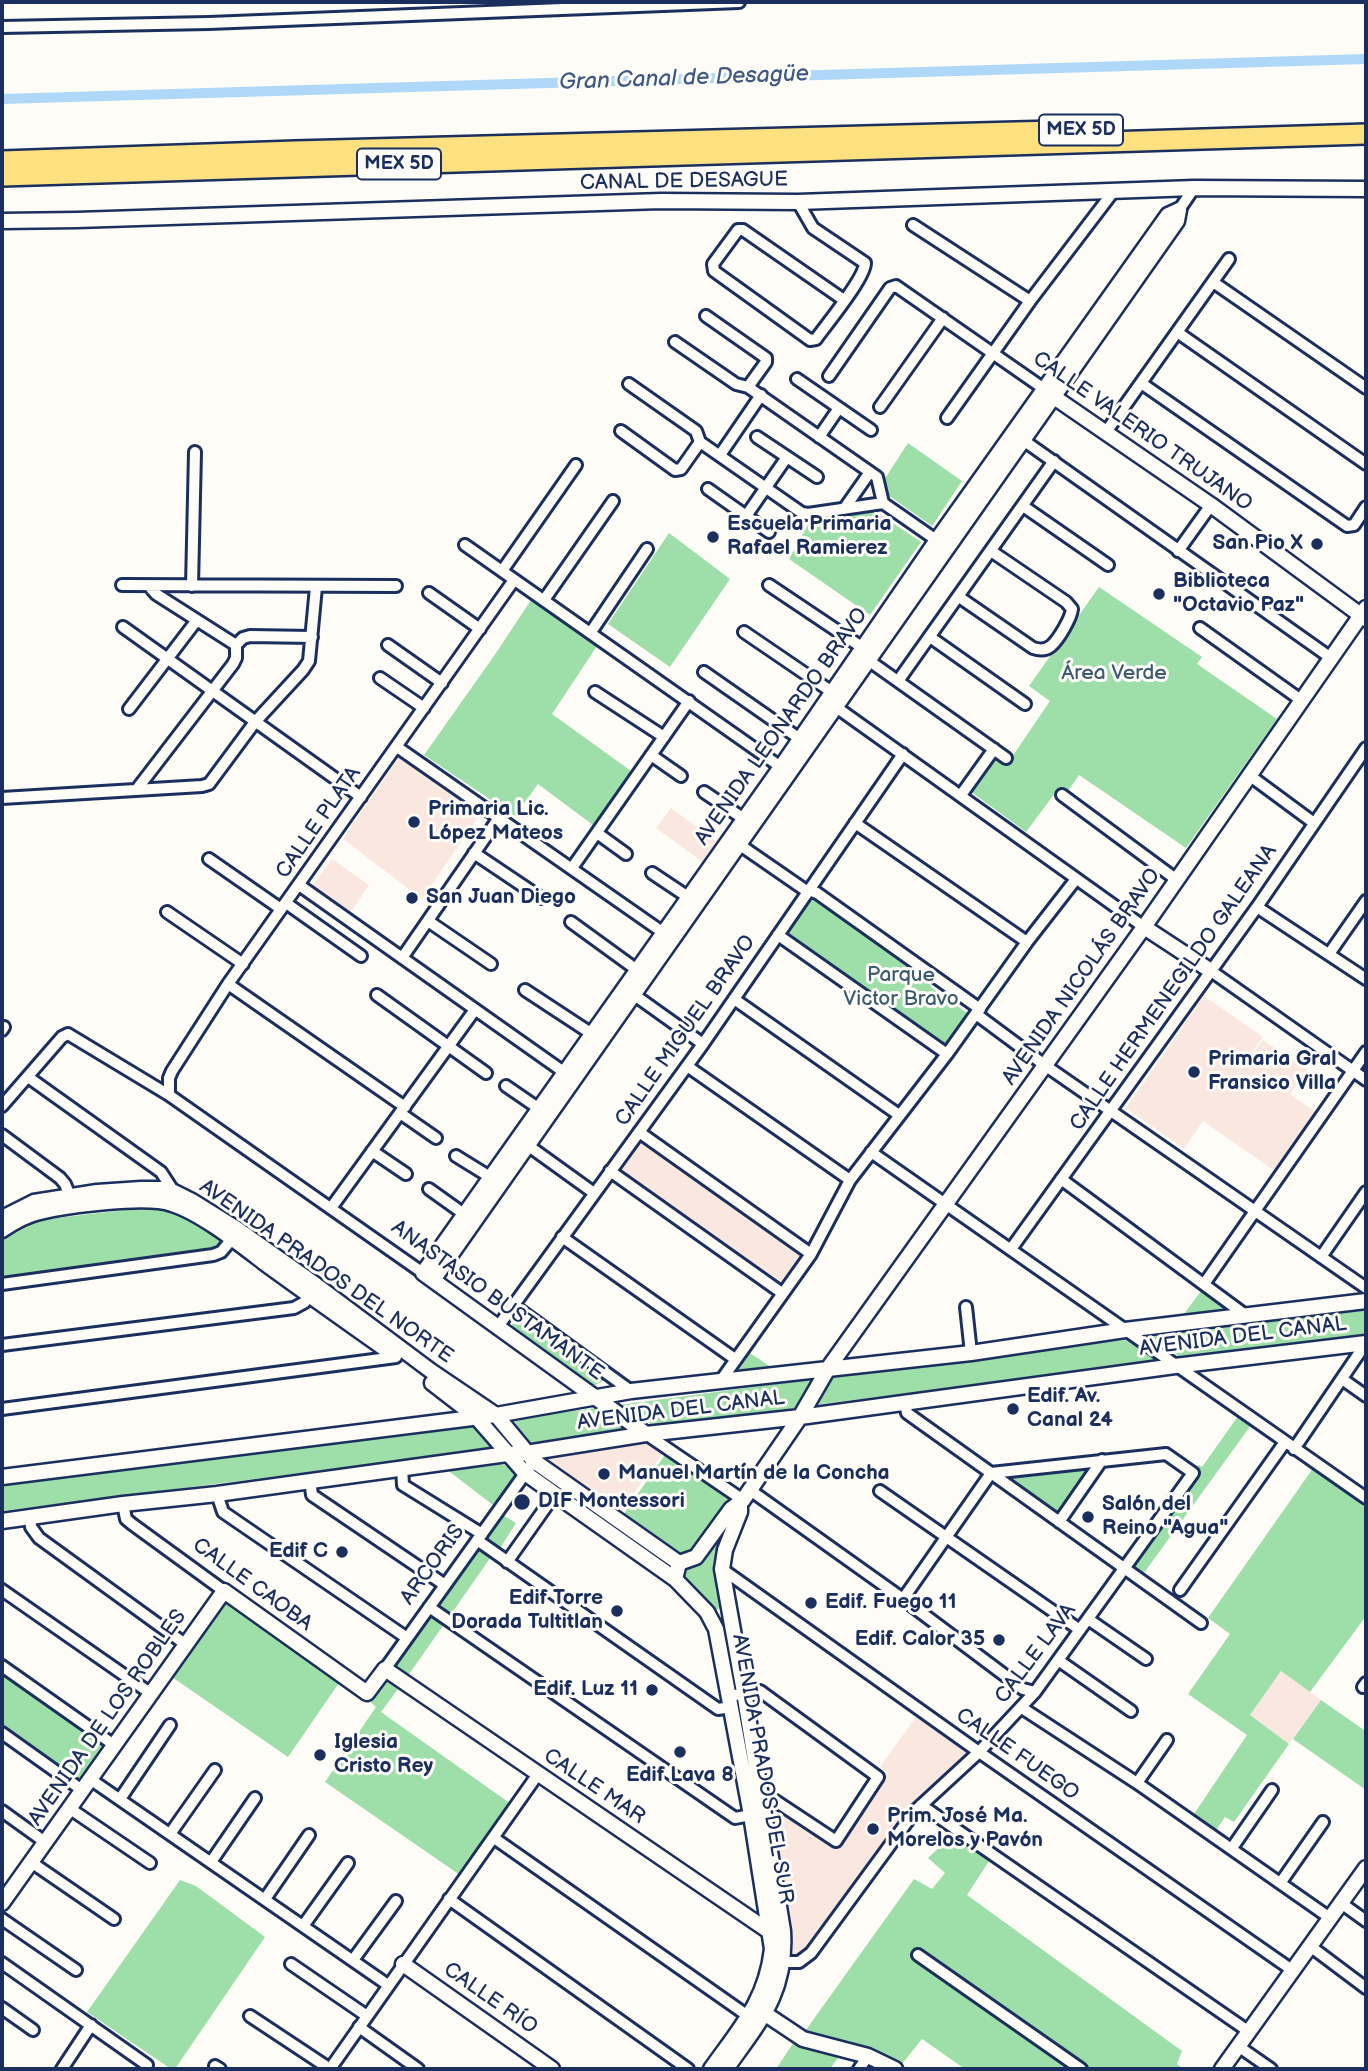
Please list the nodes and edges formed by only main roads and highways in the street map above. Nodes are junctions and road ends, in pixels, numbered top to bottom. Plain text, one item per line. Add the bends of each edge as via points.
1 (1366, 122) edge
2 (1366, 134) edge
3 (2, 161) edge
4 (2, 176) edge

1 - 3 highway, MEX 5D
2 - 4 highway, MEX 5D

